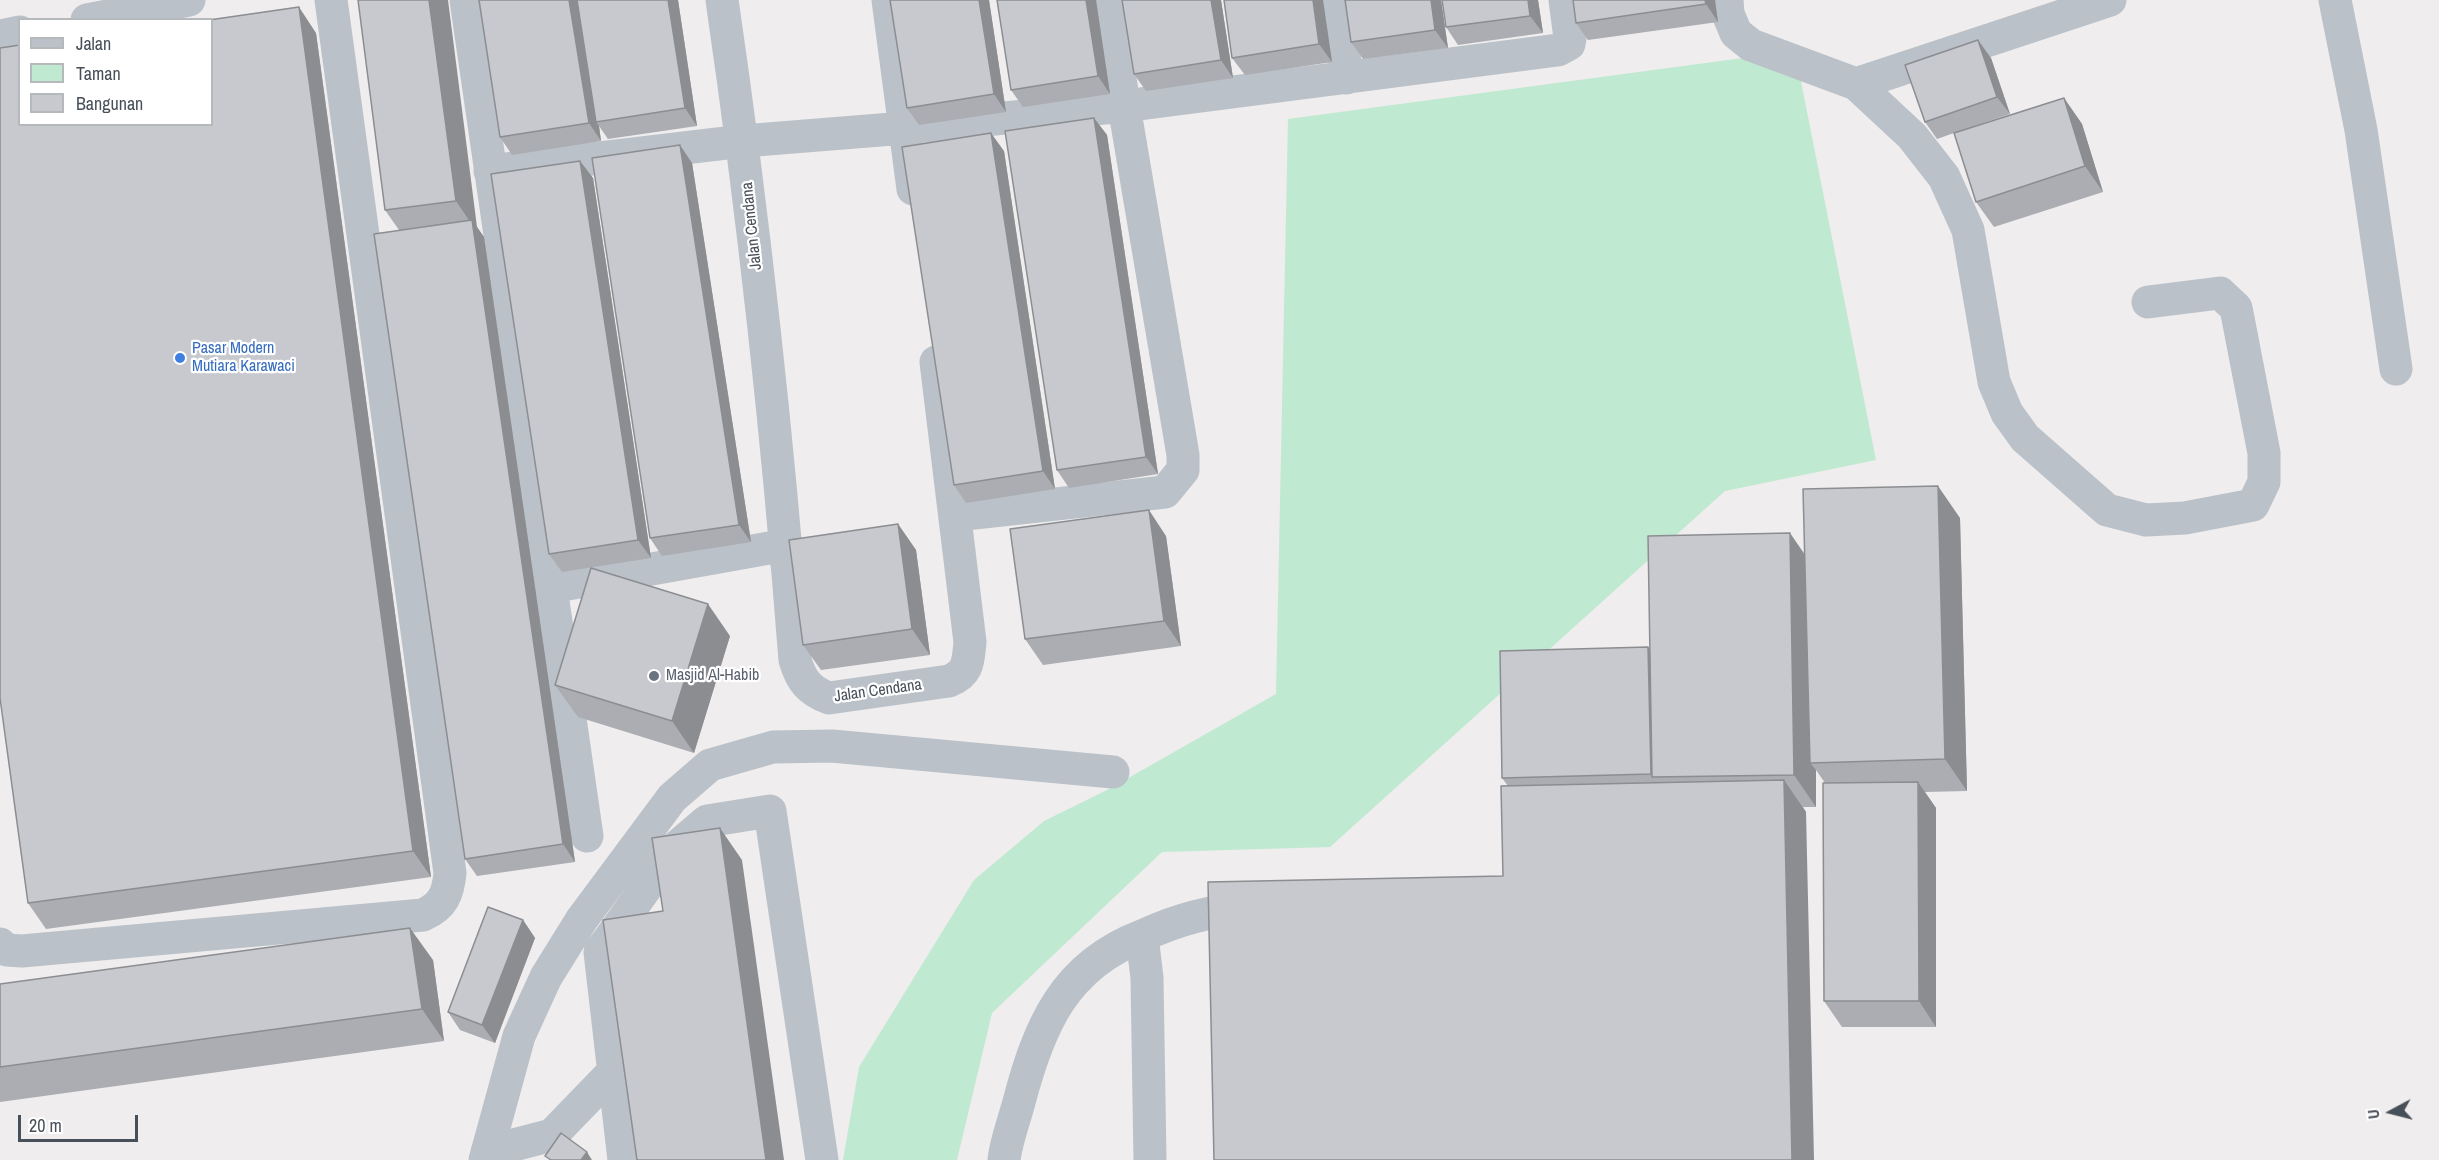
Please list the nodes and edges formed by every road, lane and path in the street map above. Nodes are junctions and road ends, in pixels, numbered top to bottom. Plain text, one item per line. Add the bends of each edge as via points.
1 (189, 0) edge
2 (331, 0) edge
3 (466, 0) edge
4 (722, 0) edge
5 (888, 0) edge
6 (1109, 0) edge
7 (1337, 0) edge
8 (1564, 0) edge
9 (1726, 0) edge
10 (2110, 0) edge
11 (2335, 0) edge
12 (97, 18) edge
13 (18, 32) edge
14 (0, 36) edge
15 (1347, 78) junction
16 (1856, 84) junction
17 (1124, 106) junction
18 (905, 128) junction
19 (743, 141) junction
20 (490, 171) junction
21 (917, 222) edge
22 (2148, 302) dead end
23 (931, 327) edge
24 (2396, 369) dead end
25 (956, 514) junction
26 (786, 545) junction
27 (551, 586) junction
28 (1113, 772) dead end
29 (587, 836) dead end
30 (1287, 905) edge
31 (1142, 936) junction
32 (0, 944) edge
33 (614, 1071) junction
34 (486, 1156) edge
35 (624, 1160) edge
36 (822, 1160) edge
37 (1004, 1160) edge
38 (1150, 1160) edge

1 - 12 street
2 - 32 street via 448,861 448,891 437,908 423,915 22,951 7,950
3 - 20 street
4 - 19 street, Jalan Cendana
5 - 18 street
6 - 17 street
7 - 15 street
8 - 15 street via 1570,38 1564,48
9 - 16 street via 1736,33 1751,45
10 - 16 street
11 - 24 street via 2361,130
13 - 14 street
15 - 17 street
16 - 22 street via 1912,136 1944,177 1968,231 1994,382 2007,413 2025,438 2107,510 2146,520 2185,518 2253,505 2264,482 2264,453 2236,308 2220,293
17 - 18 street
17 - 25 street via 1183,470 1165,492
18 - 19 street
18 - 21 street
19 - 20 street
19 - 26 street, Jalan Cendana
20 - 27 street
23 - 25 street, Jalan Cendana
25 - 26 street, Jalan Cendana via 970,642 968,667 961,676 949,681 828,698 814,693 800,677 795,660
26 - 27 street
27 - 29 street
28 - 34 street via 832,746 773,747 710,765 672,798 582,919 546,977 519,1036
30 - 31 street via 1218,910 1179,919
31 - 37 street via 1116,946 1090,966 1054,1005 1029,1062
31 - 38 street via 1147,978
33 - 34 street via 552,1135
33 - 35 street
33 - 36 street via 600,952 673,850 707,821 770,811

